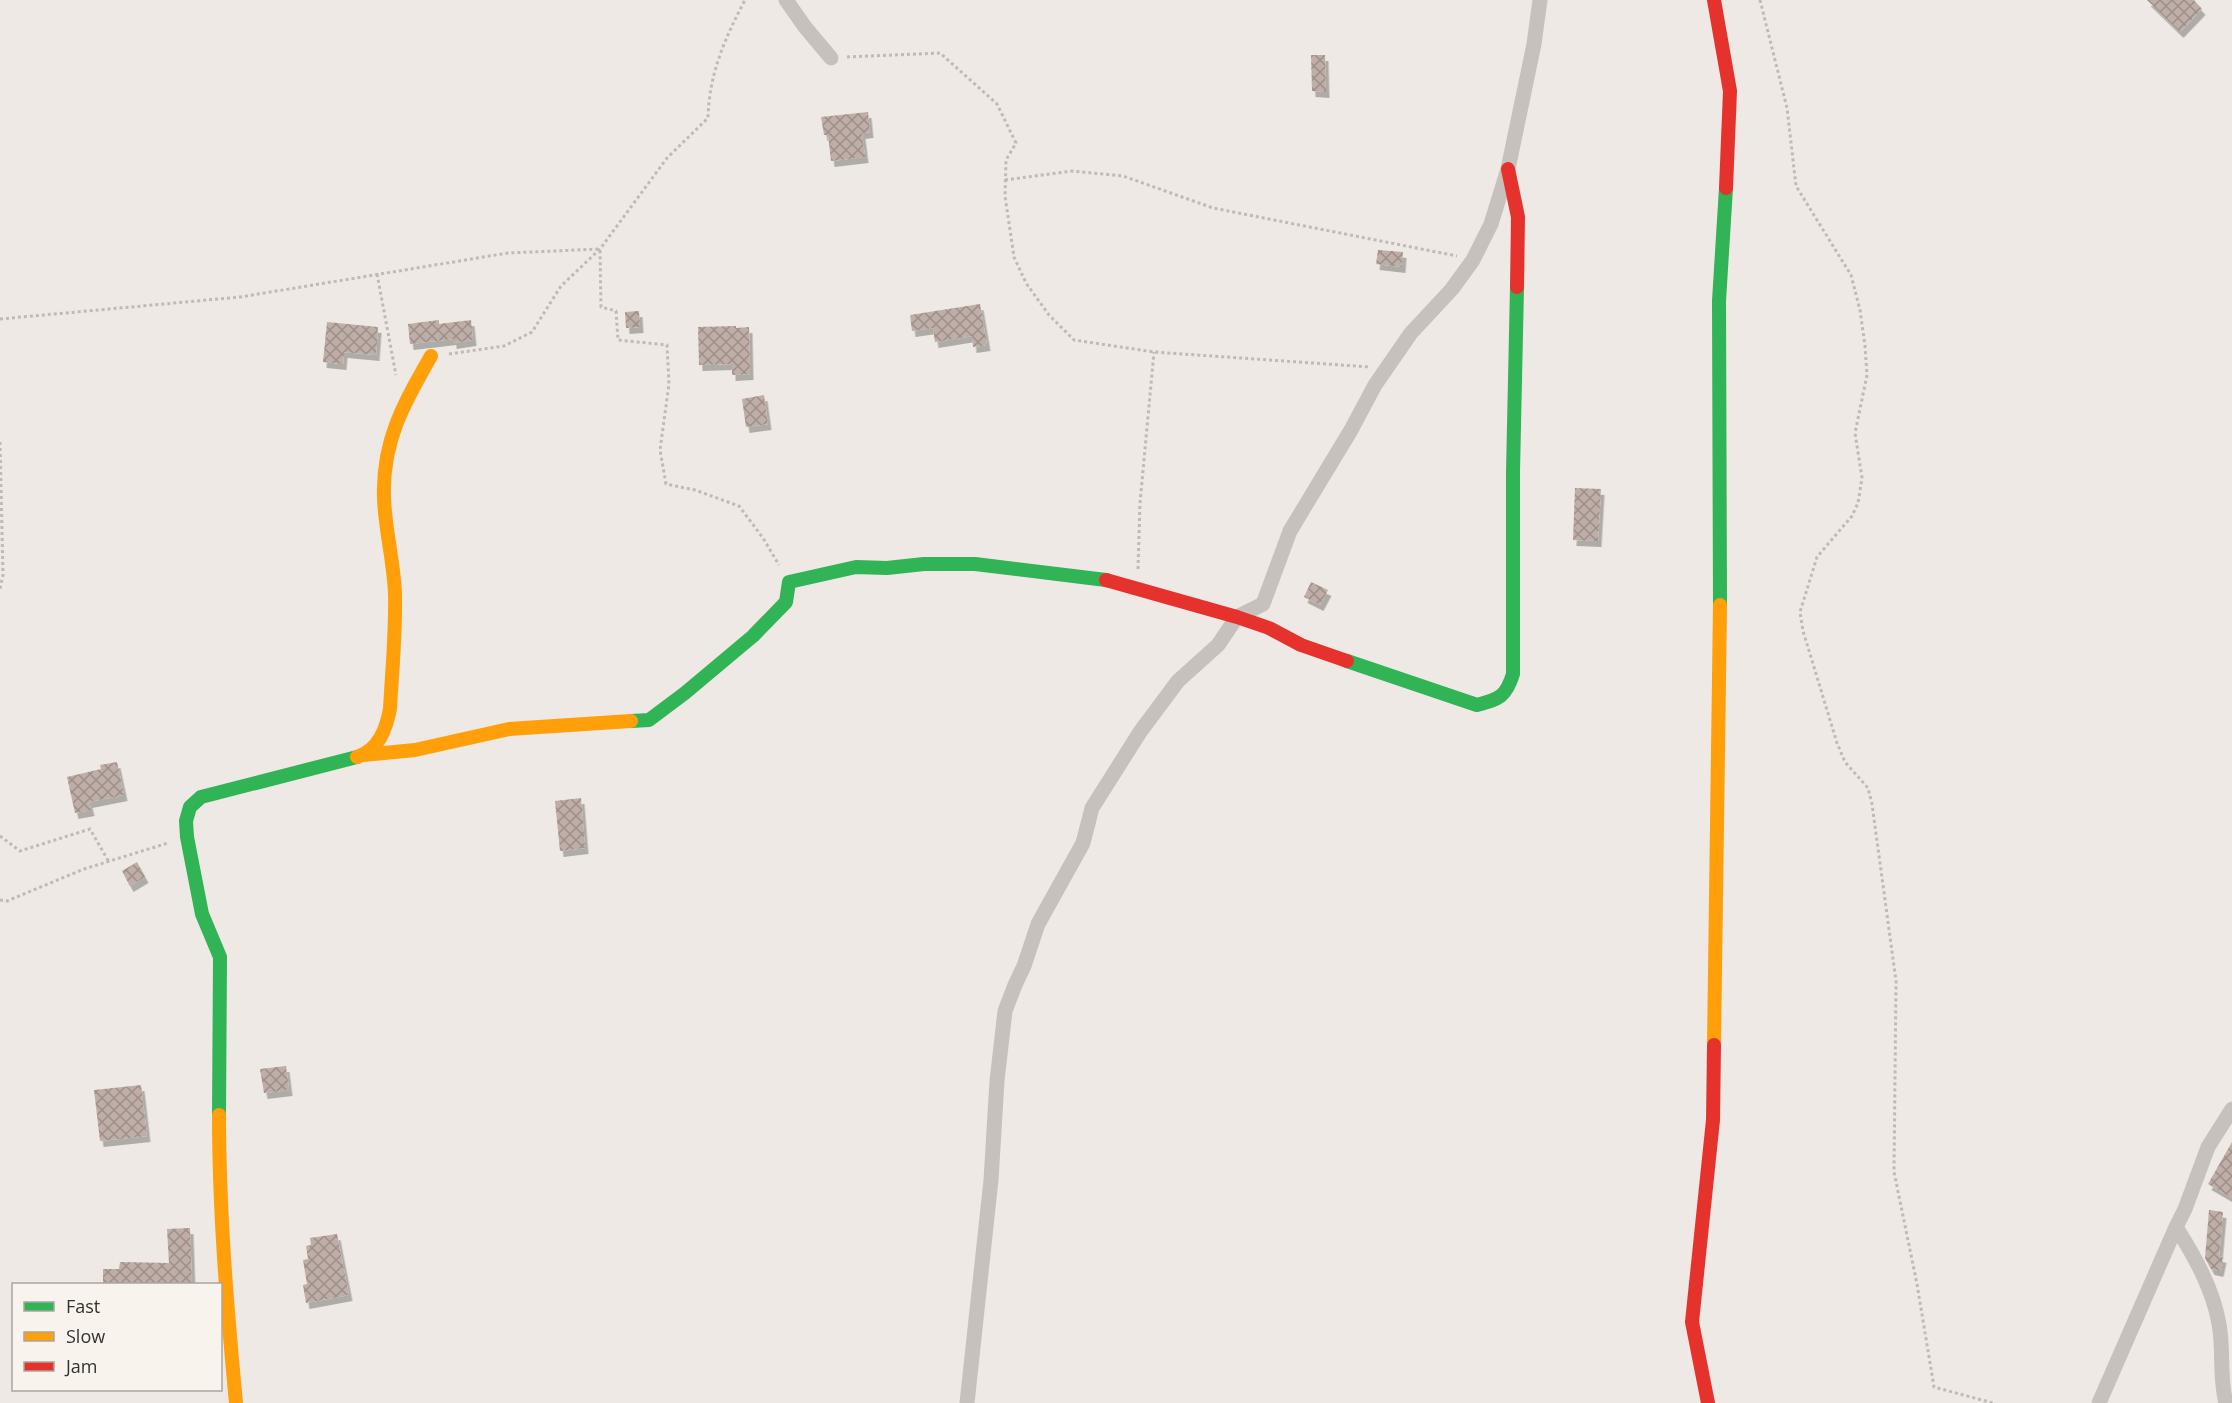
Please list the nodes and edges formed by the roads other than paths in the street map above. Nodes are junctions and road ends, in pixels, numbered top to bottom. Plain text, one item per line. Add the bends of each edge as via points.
1 (786, 0) edge
2 (1539, 0) edge
3 (1714, 0) edge
4 (831, 58) road end
5 (1509, 169) junction
6 (430, 356) road end
7 (1237, 617) junction
8 (363, 755) junction
9 (2232, 1109) edge
10 (2176, 1227) junction
11 (236, 1403) edge
12 (967, 1403) edge
13 (1708, 1403) edge
14 (2099, 1403) edge
15 (2226, 1403) edge

1 - 4 street
2 - 5 street
3 - 13 street via 1730,91 1719,301 1720,685 1713,1120 1692,1322
5 - 7 street via 1491,224 1473,260 1411,333 1387,368 1290,531 1263,604
5 - 7 street via 1518,217 1513,674 1509,690 1497,700 1477,705 1301,645
6 - 8 street via 402,406 387,451 384,499 395,594 390,709 378,743
7 - 8 street via 1099,578 975,564 856,567 789,582 786,602 753,636 649,720 509,729 415,750
7 - 12 street via 1218,645 1178,681 1092,808 1083,843 1038,924 1005,1011
8 - 11 street via 201,797 190,807 186,821 202,914 220,957 219,1155
9 - 10 street via 2208,1147
10 - 14 street
10 - 15 street via 2196,1258 2213,1301

